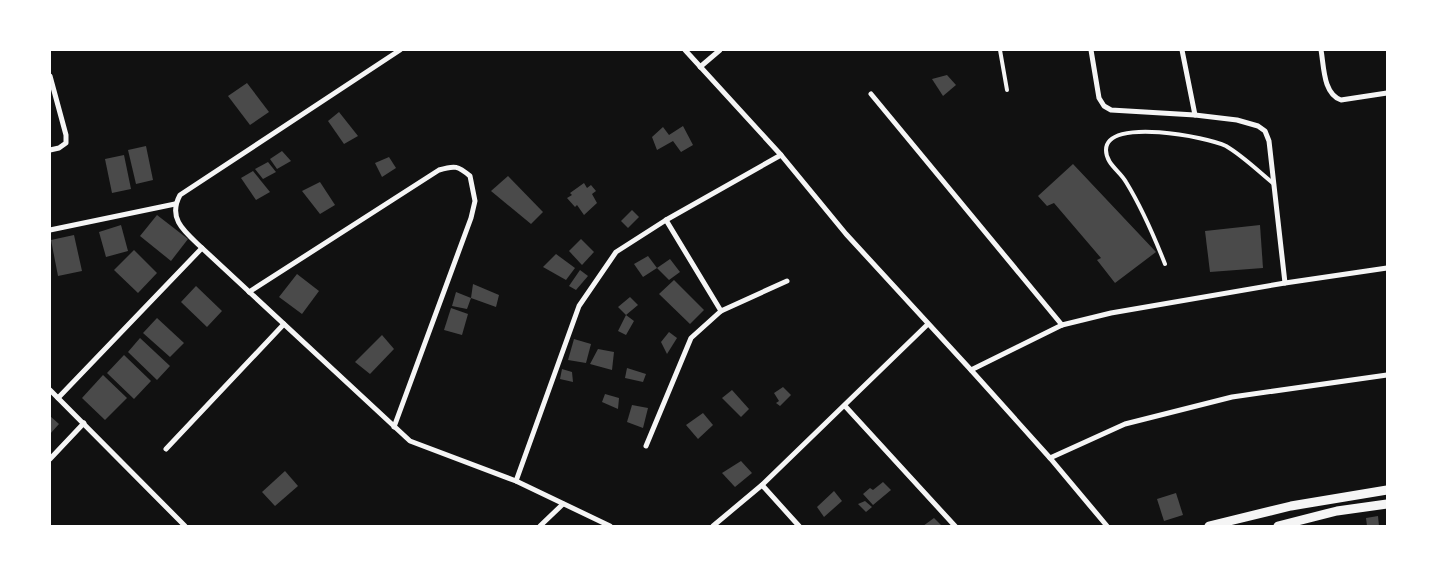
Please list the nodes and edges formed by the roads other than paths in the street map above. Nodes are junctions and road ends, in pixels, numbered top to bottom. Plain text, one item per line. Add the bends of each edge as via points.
1 (400, 50) edge
2 (685, 50) edge
3 (720, 50) edge
4 (1000, 50) edge
5 (1091, 50) edge
6 (1182, 50) edge
7 (1321, 50) edge
8 (700, 67) junction
9 (50, 76) edge
10 (1007, 90) dead end
11 (1387, 93) edge
12 (871, 94) dead end
13 (1195, 115) junction
14 (50, 150) edge
15 (781, 155) junction
16 (1274, 184) junction
17 (175, 204) junction
18 (666, 220) junction
19 (50, 230) edge
20 (202, 248) junction
21 (1165, 264) dead end
22 (1387, 268) edge
23 (787, 281) dead end
24 (1285, 283) junction
25 (249, 292) junction
26 (721, 311) junction
27 (284, 324) junction
28 (928, 324) junction
29 (1062, 325) junction
30 (971, 370) junction
31 (1387, 375) edge
32 (50, 390) edge
33 (58, 398) junction
34 (845, 406) junction
35 (84, 424) junction
36 (394, 427) junction
37 (646, 446) dead end
38 (166, 449) dead end
39 (50, 458) edge
40 (1050, 458) junction
41 (516, 481) junction
42 (762, 485) junction
43 (1387, 490) edge
44 (564, 504) junction
45 (1387, 504) edge
46 (185, 526) edge
47 (540, 526) edge
48 (610, 526) edge
49 (713, 526) edge
50 (799, 526) edge
51 (955, 526) edge
52 (1107, 526) edge
53 (1209, 526) edge
54 (1278, 526) edge

1 - 17 street via 180,195
2 - 8 street
3 - 8 street
4 - 10 lane
5 - 13 street via 1099,98 1104,106 1120,111
6 - 13 street
7 - 11 street via 1328,89 1334,98 1341,100
8 - 15 street
9 - 14 street via 66,144
12 - 29 street
13 - 16 street via 1237,120 1265,131
15 - 18 street
15 - 28 street via 846,234
16 - 21 lane via 1224,145 1144,130 1110,141 1106,148 1108,159 1142,210
16 - 24 street
17 - 19 street
17 - 20 street via 175,217
18 - 26 street
18 - 41 street via 616,252 579,306
20 - 25 street
20 - 33 street
22 - 24 street
23 - 26 street
24 - 29 street via 1111,313
25 - 27 street
25 - 36 street via 439,170 452,166 470,176 475,201 471,218
26 - 37 street via 691,338
27 - 36 street
27 - 38 street
28 - 30 street
28 - 34 street
29 - 30 street
30 - 40 street
31 - 40 street via 1232,397 1125,424
32 - 33 street
33 - 35 street
34 - 42 street
34 - 51 street
35 - 39 street
35 - 46 street
36 - 41 street via 410,441
40 - 52 street
41 - 44 street
42 - 49 street
42 - 50 street
43 - 53 street via 1291,506
44 - 47 street
44 - 48 street
45 - 54 street via 1337,511

